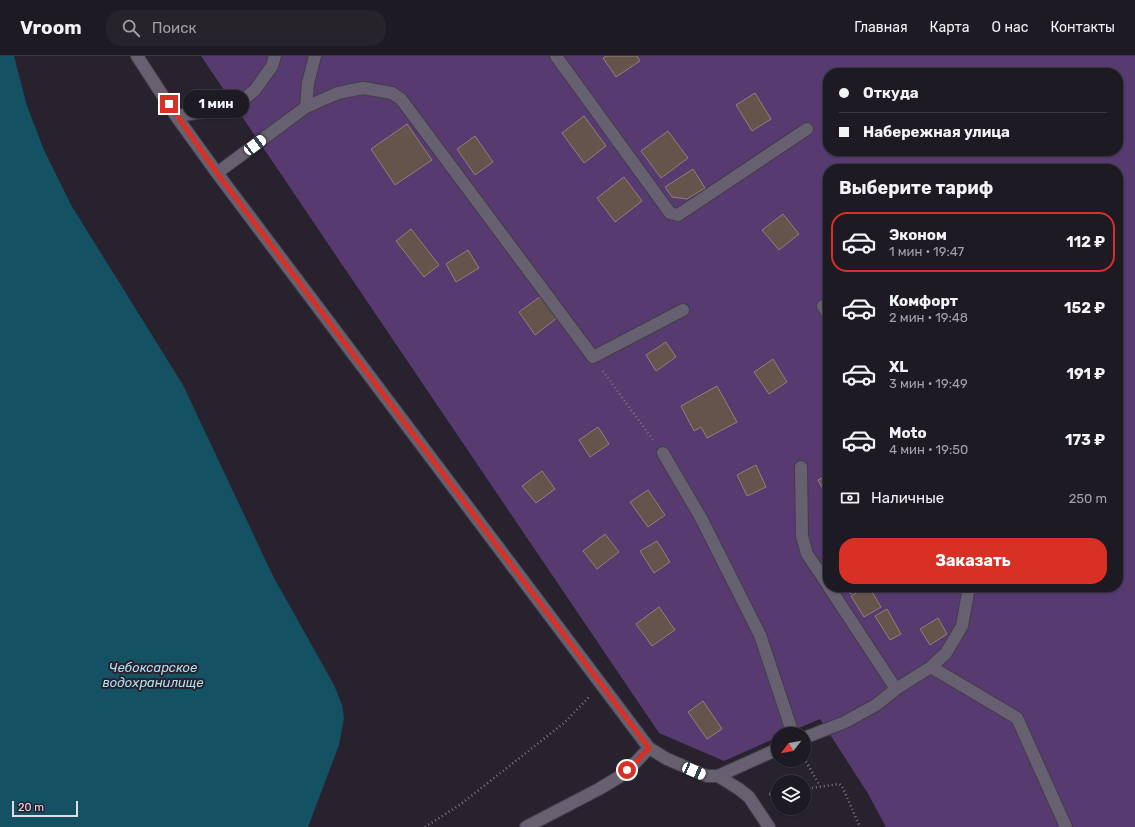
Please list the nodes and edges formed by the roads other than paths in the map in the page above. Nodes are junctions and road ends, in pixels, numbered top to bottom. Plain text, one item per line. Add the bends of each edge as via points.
1 (137, 56) edge
2 (275, 56) edge
3 (315, 56) edge
4 (556, 56) edge
5 (306, 107) junction
6 (176, 116) junction
7 (807, 129) dead end
8 (217, 173) junction
9 (683, 310) dead end
10 (663, 453) road end
11 (801, 467) dead end
12 (823, 577) edge
13 (833, 592) edge
14 (968, 592) edge
15 (931, 667) junction
16 (896, 688) junction
17 (790, 727) edge
18 (811, 735) edge
19 (649, 748) junction
20 (771, 753) edge
21 (718, 776) junction
22 (526, 827) edge
23 (769, 827) edge
24 (1066, 827) edge

1 - 6 street
2 - 6 street via 272,66 255,90 239,103 223,109
3 - 5 street via 308,83
4 - 7 street via 670,212 678,215
5 - 8 street
5 - 9 street via 338,93 363,88 392,92 402,99 593,357
6 - 8 street
8 - 19 street
10 - 17 street via 701,518 760,635
11 - 12 street via 802,536 808,554
13 - 16 street
14 - 15 street via 962,626 946,653
15 - 16 street
15 - 24 street via 1017,718
16 - 18 street via 876,705 845,722
19 - 21 street via 667,759 707,776
19 - 22 street via 619,777
20 - 21 street
21 - 23 street via 749,797

